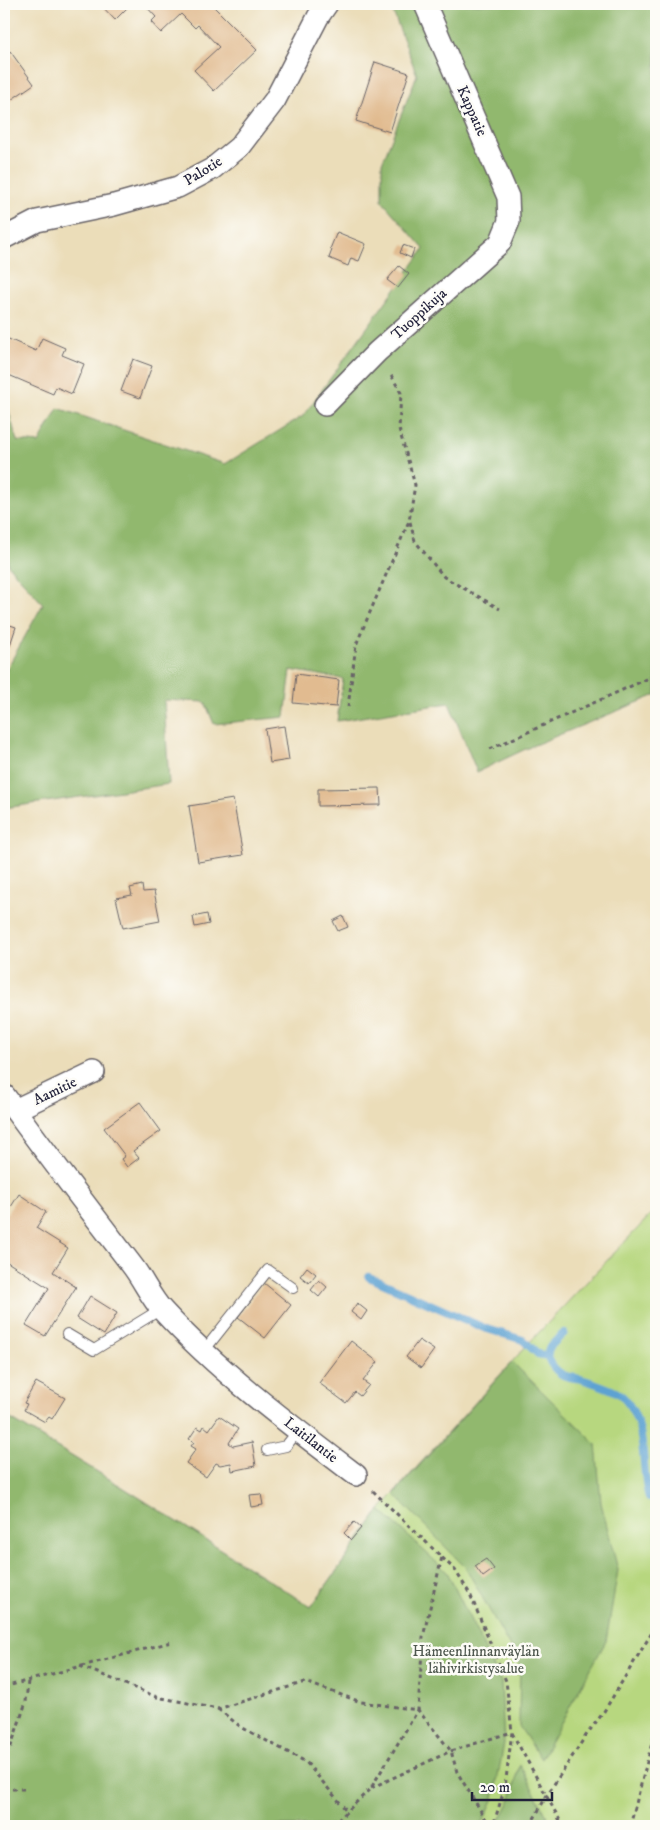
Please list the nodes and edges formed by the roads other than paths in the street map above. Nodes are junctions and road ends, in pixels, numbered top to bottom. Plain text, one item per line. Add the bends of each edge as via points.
1 (327, 4) edge
2 (425, 4) edge
3 (510, 221) joint
4 (4, 238) edge
5 (325, 405) dead end
6 (94, 1072) dead end
7 (10, 1103) edge
8 (293, 1288) dead end
9 (161, 1309) junction
10 (67, 1334) dead end
11 (203, 1352) junction
12 (298, 1431) junction
13 (266, 1450) dead end
14 (356, 1475) road end

1 - 4 street, Palotie via 275,100 239,147 212,169 178,187 37,221
2 - 3 street, Kappatie via 508,197
3 - 5 street, Tuoppikuja via 500,243 377,352
6 - 7 street, Aamitie
7 - 9 street, Laitilantie via 138,1272
8 - 11 lane via 268,1270
9 - 10 lane via 94,1350
9 - 11 street, Laitilantie
11 - 12 street, Laitilantie
12 - 13 lane via 286,1446
12 - 14 street, Laitilantie

